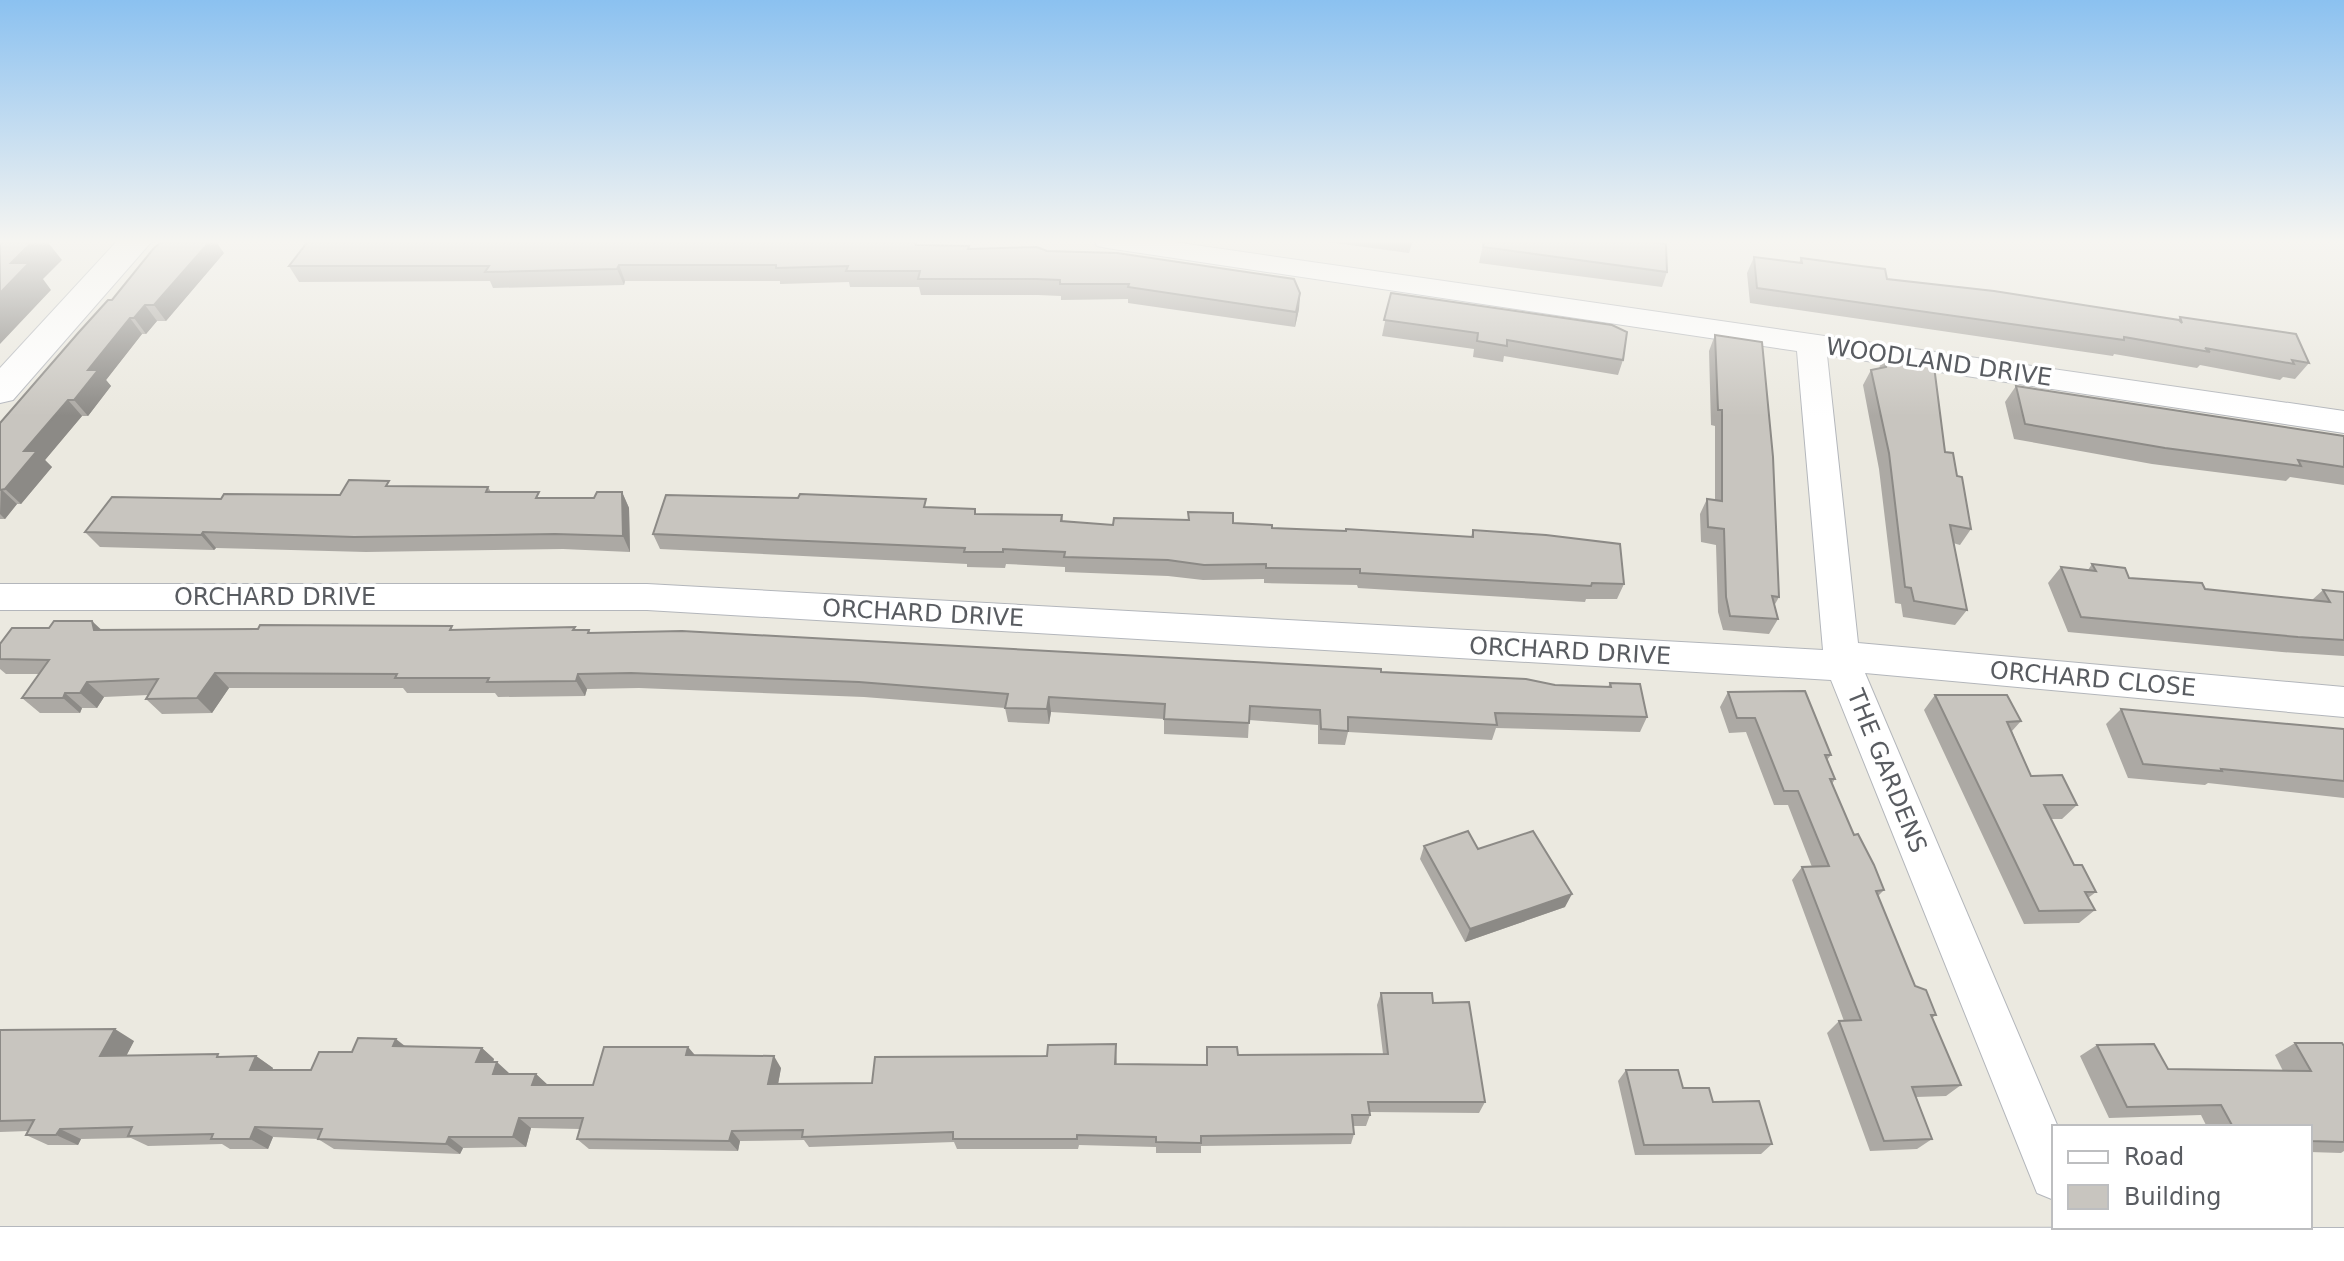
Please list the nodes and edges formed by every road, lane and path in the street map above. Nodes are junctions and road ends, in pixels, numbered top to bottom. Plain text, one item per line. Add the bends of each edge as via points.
1 (83, 299) edge
2 (1509, 299) edge
3 (1811, 343) junction
4 (0, 391) edge
5 (2344, 422) edge
6 (0, 597) edge
7 (1843, 661) junction
8 (2344, 702) edge
9 (2052, 1171) edge
10 (2084, 1249) edge
11 (0, 1258) edge
12 (2344, 1259) edge

1 - 4 street
2 - 3 street, WOODLAND DRIVE
3 - 5 street, WOODLAND DRIVE
3 - 7 street, THE GARDENS
6 - 7 street, ORCHARD DRIVE via 647,597
7 - 8 street, ORCHARD CLOSE
7 - 9 street, THE GARDENS
10 - 11 street
10 - 12 street

